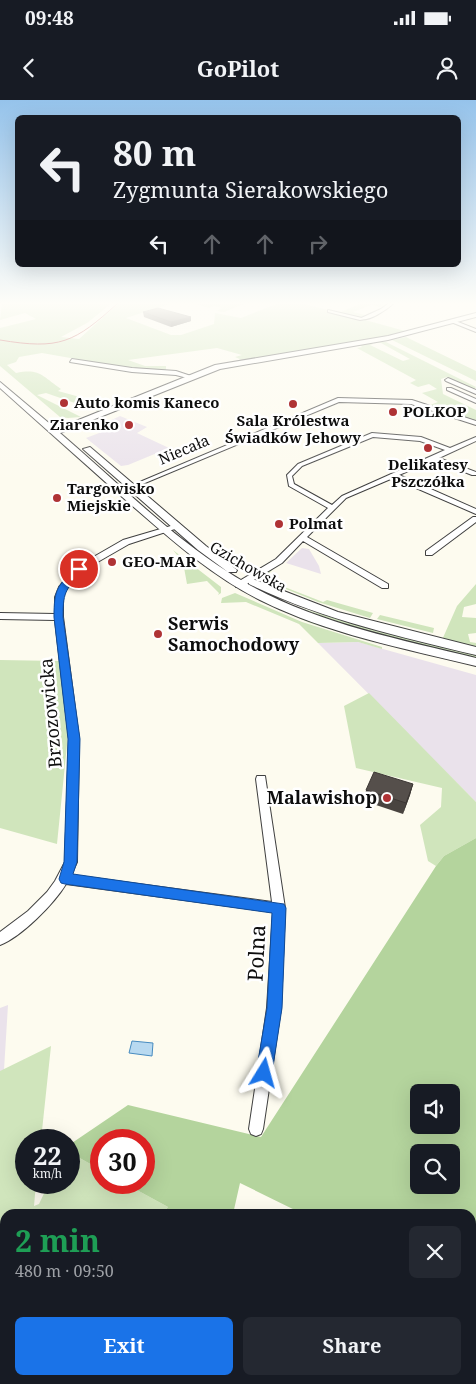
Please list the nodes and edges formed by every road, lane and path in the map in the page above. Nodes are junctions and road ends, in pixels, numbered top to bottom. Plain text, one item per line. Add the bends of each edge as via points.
1 (90, 363) edge
2 (237, 363) edge
3 (0, 374) edge
4 (191, 377) junction
5 (448, 380) dead end
6 (0, 384) edge
7 (449, 389) dead end
8 (476, 392) edge
9 (476, 402) edge
10 (476, 424) edge
11 (59, 431) junction
12 (476, 439) edge
13 (448, 450) junction
14 (432, 457) junction
15 (474, 474) dead end
16 (392, 475) junction
17 (131, 487) junction
18 (331, 508) junction
19 (476, 512) edge
20 (476, 519) edge
21 (177, 527) junction
22 (166, 531) junction
23 (303, 538) junction
24 (429, 553) dead end
25 (243, 582) junction
26 (385, 586) dead end
27 (0, 616) edge
28 (59, 617) junction
29 (476, 651) edge
30 (476, 662) edge
31 (261, 779) dead end
32 (65, 879) junction
33 (279, 908) junction
34 (0, 939) edge
35 (256, 1129) dead end

1 - 4 street
2 - 4 street
3 - 11 street, Gzichowska
4 - 11 street
5 - 8 street
6 - 11 street, Gzichowska
7 - 9 street
10 - 17 street, Niecała via 412,402 338,400
11 - 17 street, Gzichowska
11 - 22 street, Gzichowska
12 - 13 street
13 - 14 street
13 - 18 street via 421,440 372,435 292,470 289,476 291,485
14 - 15 street
14 - 16 street
16 - 18 street via 344,497
16 - 19 street
17 - 21 street, Gzichowska
18 - 23 street
20 - 24 street
21 - 22 street, Brzozowicka
21 - 25 street, Gzichowska
22 - 25 street, Gzichowska via 198,558
22 - 28 street, Brzozowicka via 119,545 79,569 59,596
23 - 25 street via 279,561
23 - 26 street
25 - 29 street, Gzichowska via 362,623
25 - 30 street, Gzichowska via 265,599 320,620
27 - 28 street
28 - 32 street, Brzozowicka via 74,739 71,862
31 - 33 street, Polna
32 - 33 street
32 - 34 street, Brzozowicka via 18,927
33 - 35 street, Polna via 274,1008

